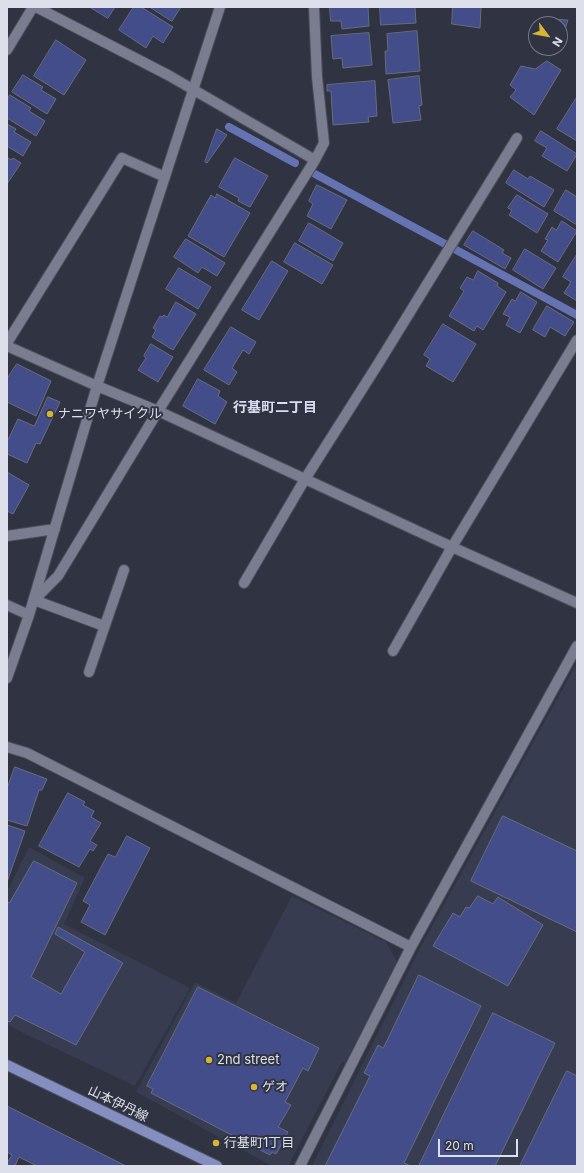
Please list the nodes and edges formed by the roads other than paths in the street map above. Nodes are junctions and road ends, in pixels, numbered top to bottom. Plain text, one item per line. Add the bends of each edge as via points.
1 (33, 7) edge
2 (36, 7) edge
3 (220, 7) edge
4 (314, 7) edge
5 (7, 50) edge
6 (193, 89) junction
7 (517, 138) dead end
8 (315, 160) junction
9 (165, 177) junction
10 (577, 340) edge
11 (7, 344) edge
12 (98, 386) junction
13 (158, 411) junction
14 (305, 479) junction
15 (55, 529) junction
16 (7, 536) edge
17 (452, 547) junction
18 (124, 570) dead end
19 (244, 583) dead end
20 (34, 600) junction
21 (577, 603) edge
22 (7, 605) edge
23 (29, 615) junction
24 (104, 626) junction
25 (577, 646) edge
26 (392, 651) dead end
27 (89, 672) dead end
28 (7, 678) edge
29 (7, 747) edge
30 (411, 947) junction
31 (7, 1065) edge
32 (217, 1166) edge
33 (300, 1166) edge

1 - 5 street
2 - 6 street
3 - 6 street
4 - 8 street via 317,76 324,143
6 - 8 street
6 - 9 street
7 - 14 street
8 - 13 street
9 - 11 street via 122,158
9 - 12 street
10 - 17 street
11 - 12 street
12 - 13 street
12 - 15 street
13 - 14 street
13 - 20 street via 58,576
14 - 17 street
14 - 19 street
15 - 16 street
15 - 20 street
17 - 21 street
17 - 26 street
18 - 24 street
20 - 23 street
20 - 24 street
22 - 23 street
23 - 28 street
24 - 27 street
25 - 30 street
29 - 30 street via 27,753
30 - 33 street
31 - 32 main road, 山本伊丹線

